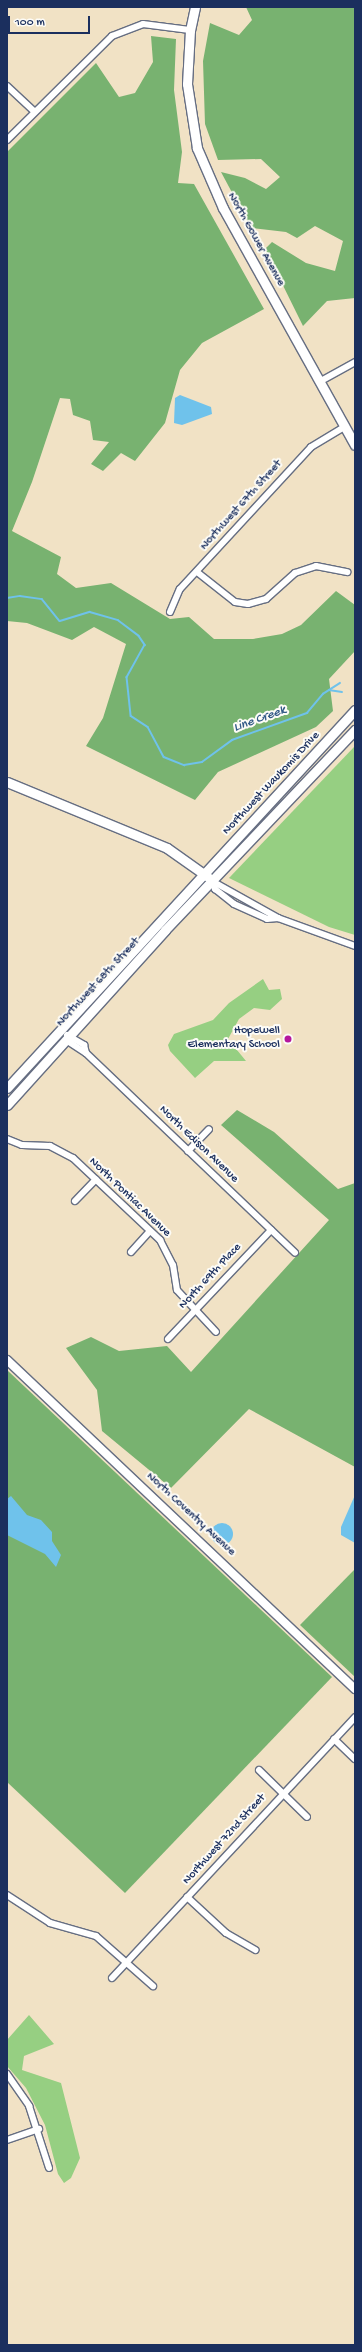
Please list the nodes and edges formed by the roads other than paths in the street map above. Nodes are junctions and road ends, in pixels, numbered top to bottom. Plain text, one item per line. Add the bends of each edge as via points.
1 (196, 7) edge
2 (190, 30) junction
3 (7, 86) edge
4 (34, 111) junction
5 (7, 140) edge
6 (355, 362) edge
7 (321, 381) junction
8 (344, 427) junction
9 (355, 445) edge
10 (197, 572) junction
11 (347, 572) dead end
12 (170, 612) dead end
13 (355, 710) edge
14 (355, 730) edge
15 (7, 782) edge
16 (204, 874) junction
17 (212, 881) junction
18 (278, 918) junction
19 (158, 922) junction
20 (165, 930) junction
21 (355, 946) edge
22 (59, 1029) junction
23 (67, 1035) junction
24 (7, 1088) edge
25 (7, 1104) edge
26 (209, 1129) dead end
27 (7, 1139) edge
28 (188, 1151) junction
29 (96, 1179) junction
30 (75, 1201) dead end
31 (271, 1230) junction
32 (150, 1231) junction
33 (131, 1252) dead end
34 (295, 1253) dead end
35 (194, 1311) junction
36 (216, 1332) dead end
37 (168, 1339) dead end
38 (7, 1360) edge
39 (355, 1689) edge
40 (355, 1717) edge
41 (334, 1739) junction
42 (355, 1759) edge
43 (259, 1770) dead end
44 (282, 1794) junction
45 (307, 1817) dead end
46 (7, 1895) edge
47 (188, 1897) junction
48 (256, 1950) dead end
49 (127, 1962) junction
50 (112, 1978) dead end
51 (152, 1986) dead end
52 (7, 2074) edge
53 (39, 2129) junction
54 (7, 2140) edge
55 (49, 2168) dead end

1 - 2 main road, North Gower Avenue
2 - 4 street via 155,24 119,32 102,43
2 - 7 main road, North Gower Avenue via 188,104 197,148 223,208
3 - 4 street
4 - 5 street
6 - 7 street
7 - 8 main road, North Gower Avenue
8 - 9 main road, North Gower Avenue
8 - 10 street, Northwest 67th Street via 311,447
10 - 11 street via 234,602 248,604 266,599 295,574 316,566
10 - 12 street, Northwest 67th Street via 176,595
13 - 16 main road, Northwest Waukomis Drive
14 - 17 main road, Northwest Waukomis Drive
15 - 16 main road via 168,848
16 - 17 main road
16 - 19 main road, Northwest 68th Street
17 - 18 street
17 - 18 street via 215,889 234,904 267,919
17 - 20 main road, Northwest 68th Street
18 - 21 street
19 - 20 main road
19 - 22 main road, Northwest 68th Street
20 - 23 main road, Northwest 68th Street
22 - 23 street, North Edison Avenue
22 - 24 main road, Northwest 68th Street
23 - 25 main road, Northwest 68th Street
23 - 28 street, North Edison Avenue via 69,1042 86,1053
26 - 28 street
27 - 29 street, North Pontiac Avenue via 61,1150
28 - 31 street, North Edison Avenue
29 - 30 street
29 - 32 street, North Pontiac Avenue
31 - 34 street, North Edison Avenue
31 - 35 street, North 69th Place
32 - 33 street
32 - 35 street, North Pontiac Avenue via 167,1251 177,1290
35 - 36 street, North Pontiac Avenue
35 - 37 street, North 69th Place
38 - 39 street, North Coventry Avenue
40 - 41 street, Northwest 72nd Street
41 - 42 street
41 - 44 street, Northwest 72nd Street
43 - 44 street
44 - 45 street
44 - 47 street, Northwest 72nd Street
46 - 49 street via 50,1923 96,1936
47 - 48 street via 226,1933
47 - 49 street, Northwest 72nd Street
49 - 50 street, Northwest 72nd Street
49 - 51 street
52 - 53 street via 29,2106
53 - 54 street
53 - 55 street

